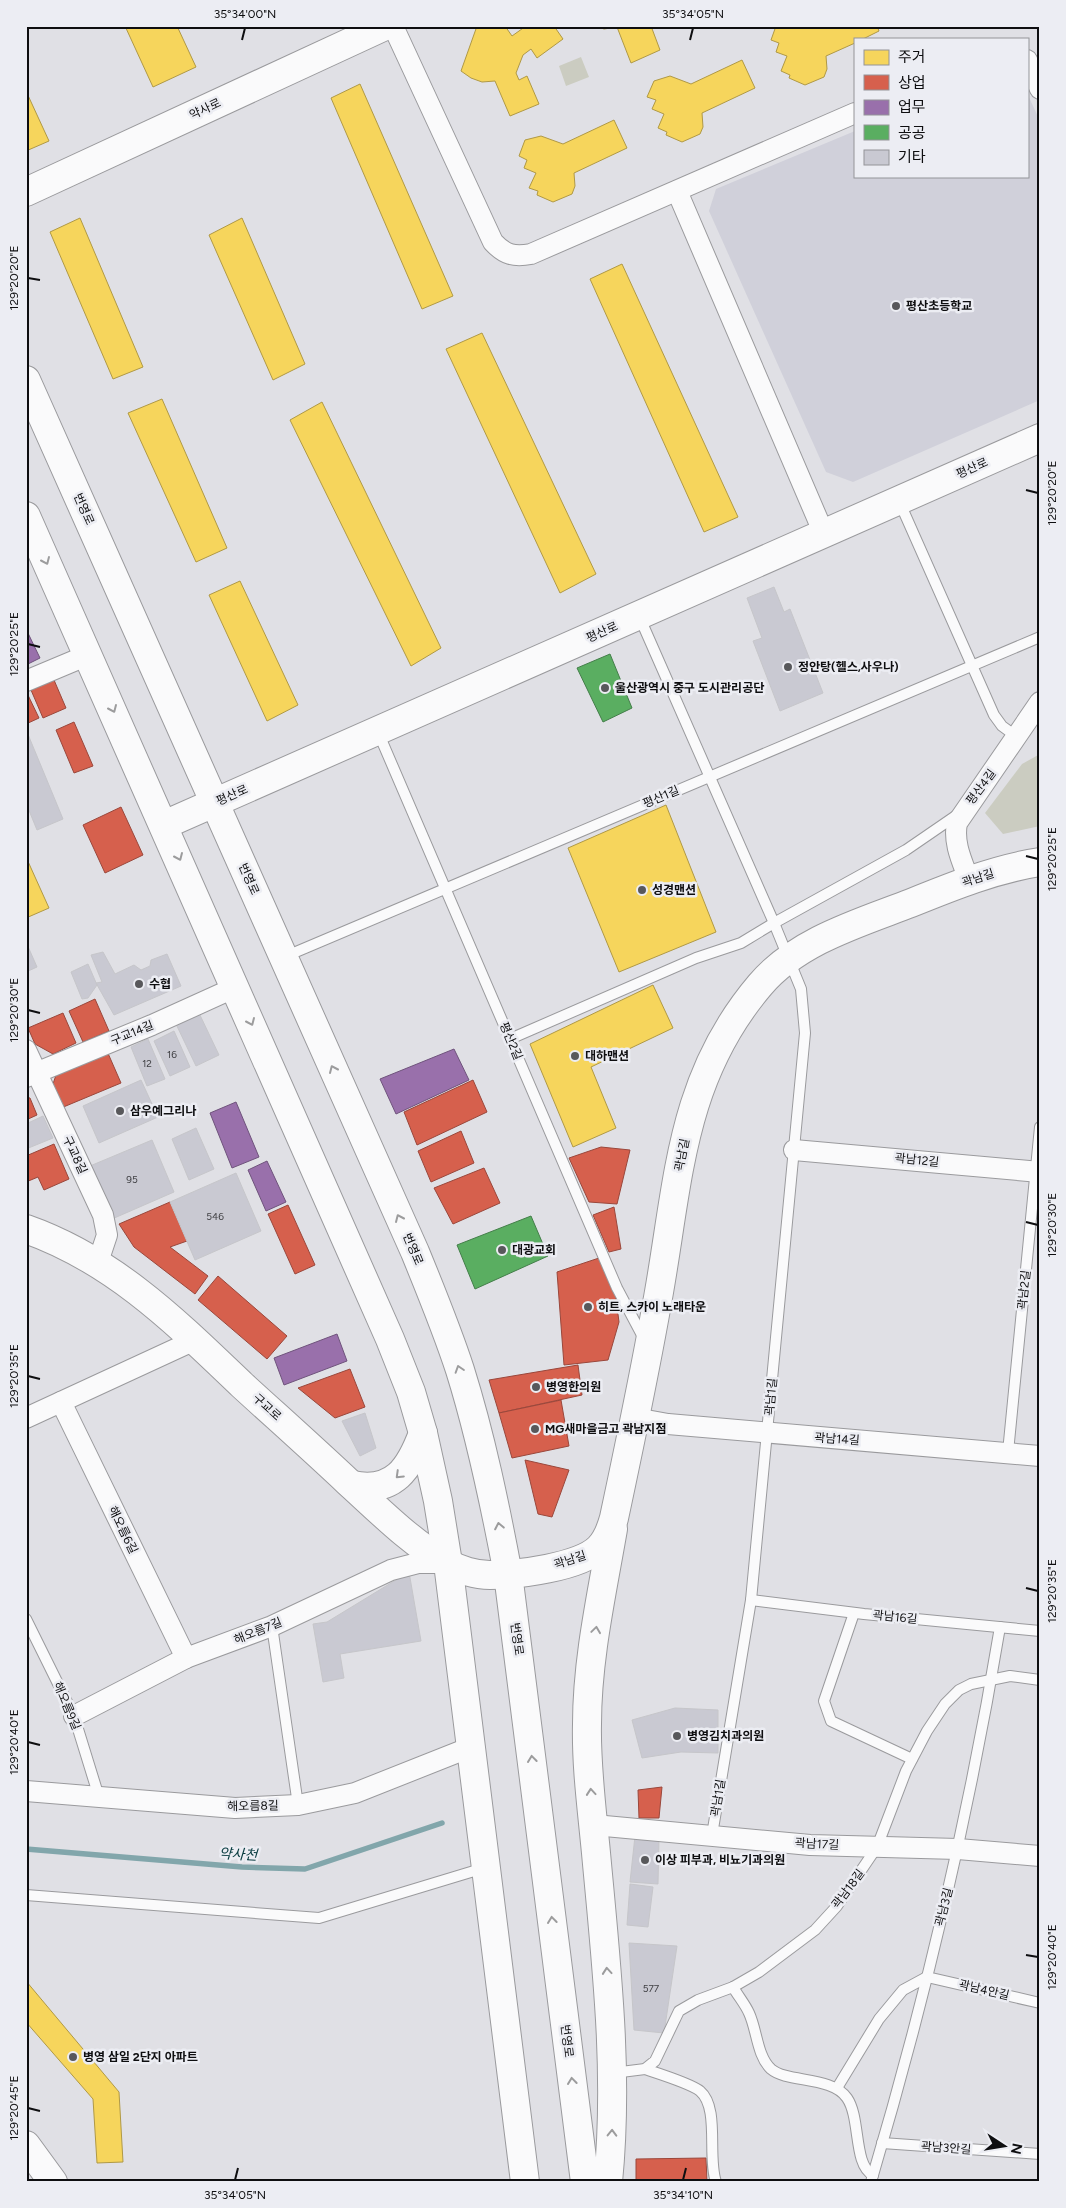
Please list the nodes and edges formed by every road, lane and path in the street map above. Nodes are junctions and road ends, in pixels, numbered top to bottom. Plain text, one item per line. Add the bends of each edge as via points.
1 (385, 26) edge
2 (394, 26) edge
3 (1028, 62) edge
4 (1040, 89) edge
5 (854, 113) edge
6 (677, 191) junction
7 (26, 192) edge
8 (26, 380) edge
9 (1040, 438) edge
10 (898, 501) junction
11 (26, 516) edge
12 (824, 534) junction
13 (639, 616) junction
14 (1040, 637) edge
15 (88, 654) junction
16 (972, 666) junction
17 (26, 681) edge
18 (1040, 702) edge
19 (377, 732) junction
20 (1017, 737) junction
21 (709, 776) junction
22 (216, 803) junction
23 (964, 810) junction
24 (164, 825) junction
25 (1040, 862) edge
26 (969, 880) junction
27 (445, 888) junction
28 (774, 923) junction
29 (283, 957) junction
30 (788, 960) junction
31 (236, 987) junction
32 (510, 1039) junction
33 (26, 1050) edge
34 (31, 1074) edge
35 (1040, 1128) edge
36 (794, 1150) junction
37 (1038, 1172) edge
38 (26, 1229) edge
39 (98, 1262) junction
40 (195, 1340) junction
41 (649, 1348) junction
42 (61, 1402) junction
43 (26, 1418) edge
44 (635, 1418) junction
45 (423, 1433) junction
46 (767, 1433) junction
47 (1008, 1452) junction
48 (1040, 1456) edge
49 (352, 1485) junction
50 (614, 1518) junction
51 (448, 1563) junction
52 (508, 1574) junction
53 (751, 1600) junction
54 (854, 1613) junction
55 (26, 1619) edge
56 (272, 1626) junction
57 (1000, 1628) junction
58 (1040, 1631) edge
59 (186, 1658) junction
60 (992, 1680) junction
61 (1040, 1680) edge
62 (74, 1716) junction
63 (471, 1747) junction
64 (912, 1759) junction
65 (26, 1791) edge
66 (99, 1797) junction
67 (298, 1806) junction
68 (594, 1825) junction
69 (712, 1835) junction
70 (877, 1846) junction
71 (958, 1849) junction
72 (1040, 1856) edge
73 (485, 1868) junction
74 (26, 1895) edge
75 (927, 1977) junction
76 (732, 1987) junction
77 (1040, 2003) edge
78 (645, 2069) junction
79 (612, 2073) junction
80 (837, 2088) junction
81 (882, 2143) junction
82 (26, 2145) edge
83 (1040, 2154) edge
84 (872, 2178) edge
85 (53, 2182) edge
86 (525, 2182) edge
87 (585, 2182) edge
88 (608, 2182) edge
89 (716, 2182) edge

1 - 7 main road, 약사로
2 - 6 street via 493,242 507,255 531,254
3 - 4 street
5 - 6 street
6 - 12 street
8 - 22 main road, 번영로
9 - 10 main road, 평산로
10 - 12 main road, 평산로
10 - 16 lane
11 -> 15 main road
12 - 13 main road, 평산로
13 - 19 main road, 평산로
13 - 21 lane, 곽남1길
14 - 16 lane, 평산1길
15 - 17 street
15 -> 24 main road
16 - 20 lane via 994,716
16 - 21 lane, 평산1길
18 - 20 street, 평산4길
19 - 22 main road, 평산로
19 - 27 lane, 평산2길
20 - 23 street, 평산4길
21 - 27 lane, 평산1길
21 - 28 lane, 곽남1길
22 - 24 main road, 평산로
22 - 29 main road, 번영로
23 - 26 street, 평산4길 via 956,823 954,835
23 - 28 lane via 906,850
24 -> 31 main road
25 - 26 main road, 곽남길
26 - 30 main road, 곽남길 via 830,935
27 - 29 lane, 평산1길
27 - 32 lane, 평산2길
28 - 30 lane, 곽남1길
28 - 32 lane via 741,943 696,958
52 -> 29 main road, 번영로 via 476,1423 441,1316
30 - 36 lane, 곽남1길 via 801,989 805,1033
30 - 41 main road, 곽남길 via 761,984 740,1012 719,1046 701,1085 682,1151
31 - 34 street, 구교14길
31 -> 45 main road via 390,1339
32 - 41 lane, 평산2길 via 617,1288
33 - 34 street, 구교8길
34 - 39 street, 구교8길 via 103,1215 107,1235
35 - 37 lane, 곽남2길
36 - 37 street, 곽남12길
36 - 46 lane, 곽남1길
37 - 47 lane, 곽남2길
38 - 39 main road, 구교로 via 60,1241
39 - 40 main road, 구교로
40 - 42 street
40 - 49 main road, 구교로
41 - 44 main road, 곽남길
42 - 43 street
42 - 59 street, 해오름6길
44 - 46 street, 곽남14길
44 - 50 main road, 곽남길
45 -> 49 main road via 411,1460 394,1480 373,1488
45 - 51 main road
46 - 47 street, 곽남14길
46 - 53 lane, 곽남1길
47 - 48 street, 곽남14길
49 - 51 main road, 구교로 via 403,1531
50 - 52 main road, 곽남길 via 609,1535 599,1549 586,1558
68 -> 50 main road via 587,1724 589,1677
51 - 52 main road, 구교로 via 482,1574
51 - 56 street, 해오름7길 via 418,1563 392,1570
51 - 63 main road
87 -> 52 main road, 번영로
53 - 54 lane, 곽남16길
53 - 69 lane, 곽남1길
54 - 57 lane, 곽남16길
54 - 64 lane via 824,1701 831,1721
55 - 62 lane, 해오름9길
56 - 59 street, 해오름7길
56 - 67 lane
57 - 58 lane, 곽남16길
57 - 60 lane, 곽남3길
59 - 62 street, 해오름7길
60 - 61 lane, 곽남18길 via 1010,1676
60 - 64 lane, 곽남18길 via 965,1687 945,1704
60 - 71 lane, 곽남3길
62 - 66 lane, 해오름9길
63 - 67 street, 해오름8길 via 355,1793
63 - 73 main road
64 - 70 lane, 곽남18길
65 - 66 street, 해오름8길
66 - 67 street, 해오름8길 via 236,1808
68 - 69 street, 곽남17길
79 -> 68 main road via 609,1991
69 - 70 street, 곽남17길 via 810,1845
70 - 71 street, 곽남17길
70 - 76 lane, 곽남18길 via 837,1906 815,1930 785,1954
71 - 72 street, 곽남17길
71 - 75 lane, 곽남3길
73 - 74 lane via 319,1918
73 - 86 main road
75 - 77 lane, 곽남4안길
75 - 80 lane via 903,1990 879,2019
75 - 81 lane, 곽남3길
76 - 78 lane, 곽남18길 via 679,2010 654,2062
76 - 80 lane via 749,2012 764,2062 773,2071
78 - 79 lane
78 - 89 lane via 699,2090 706,2100
88 -> 79 main road
80 - 84 lane via 848,2098 857,2127 862,2162
81 - 83 lane, 곽남3안길
81 - 84 lane, 곽남3길
82 - 85 main road

